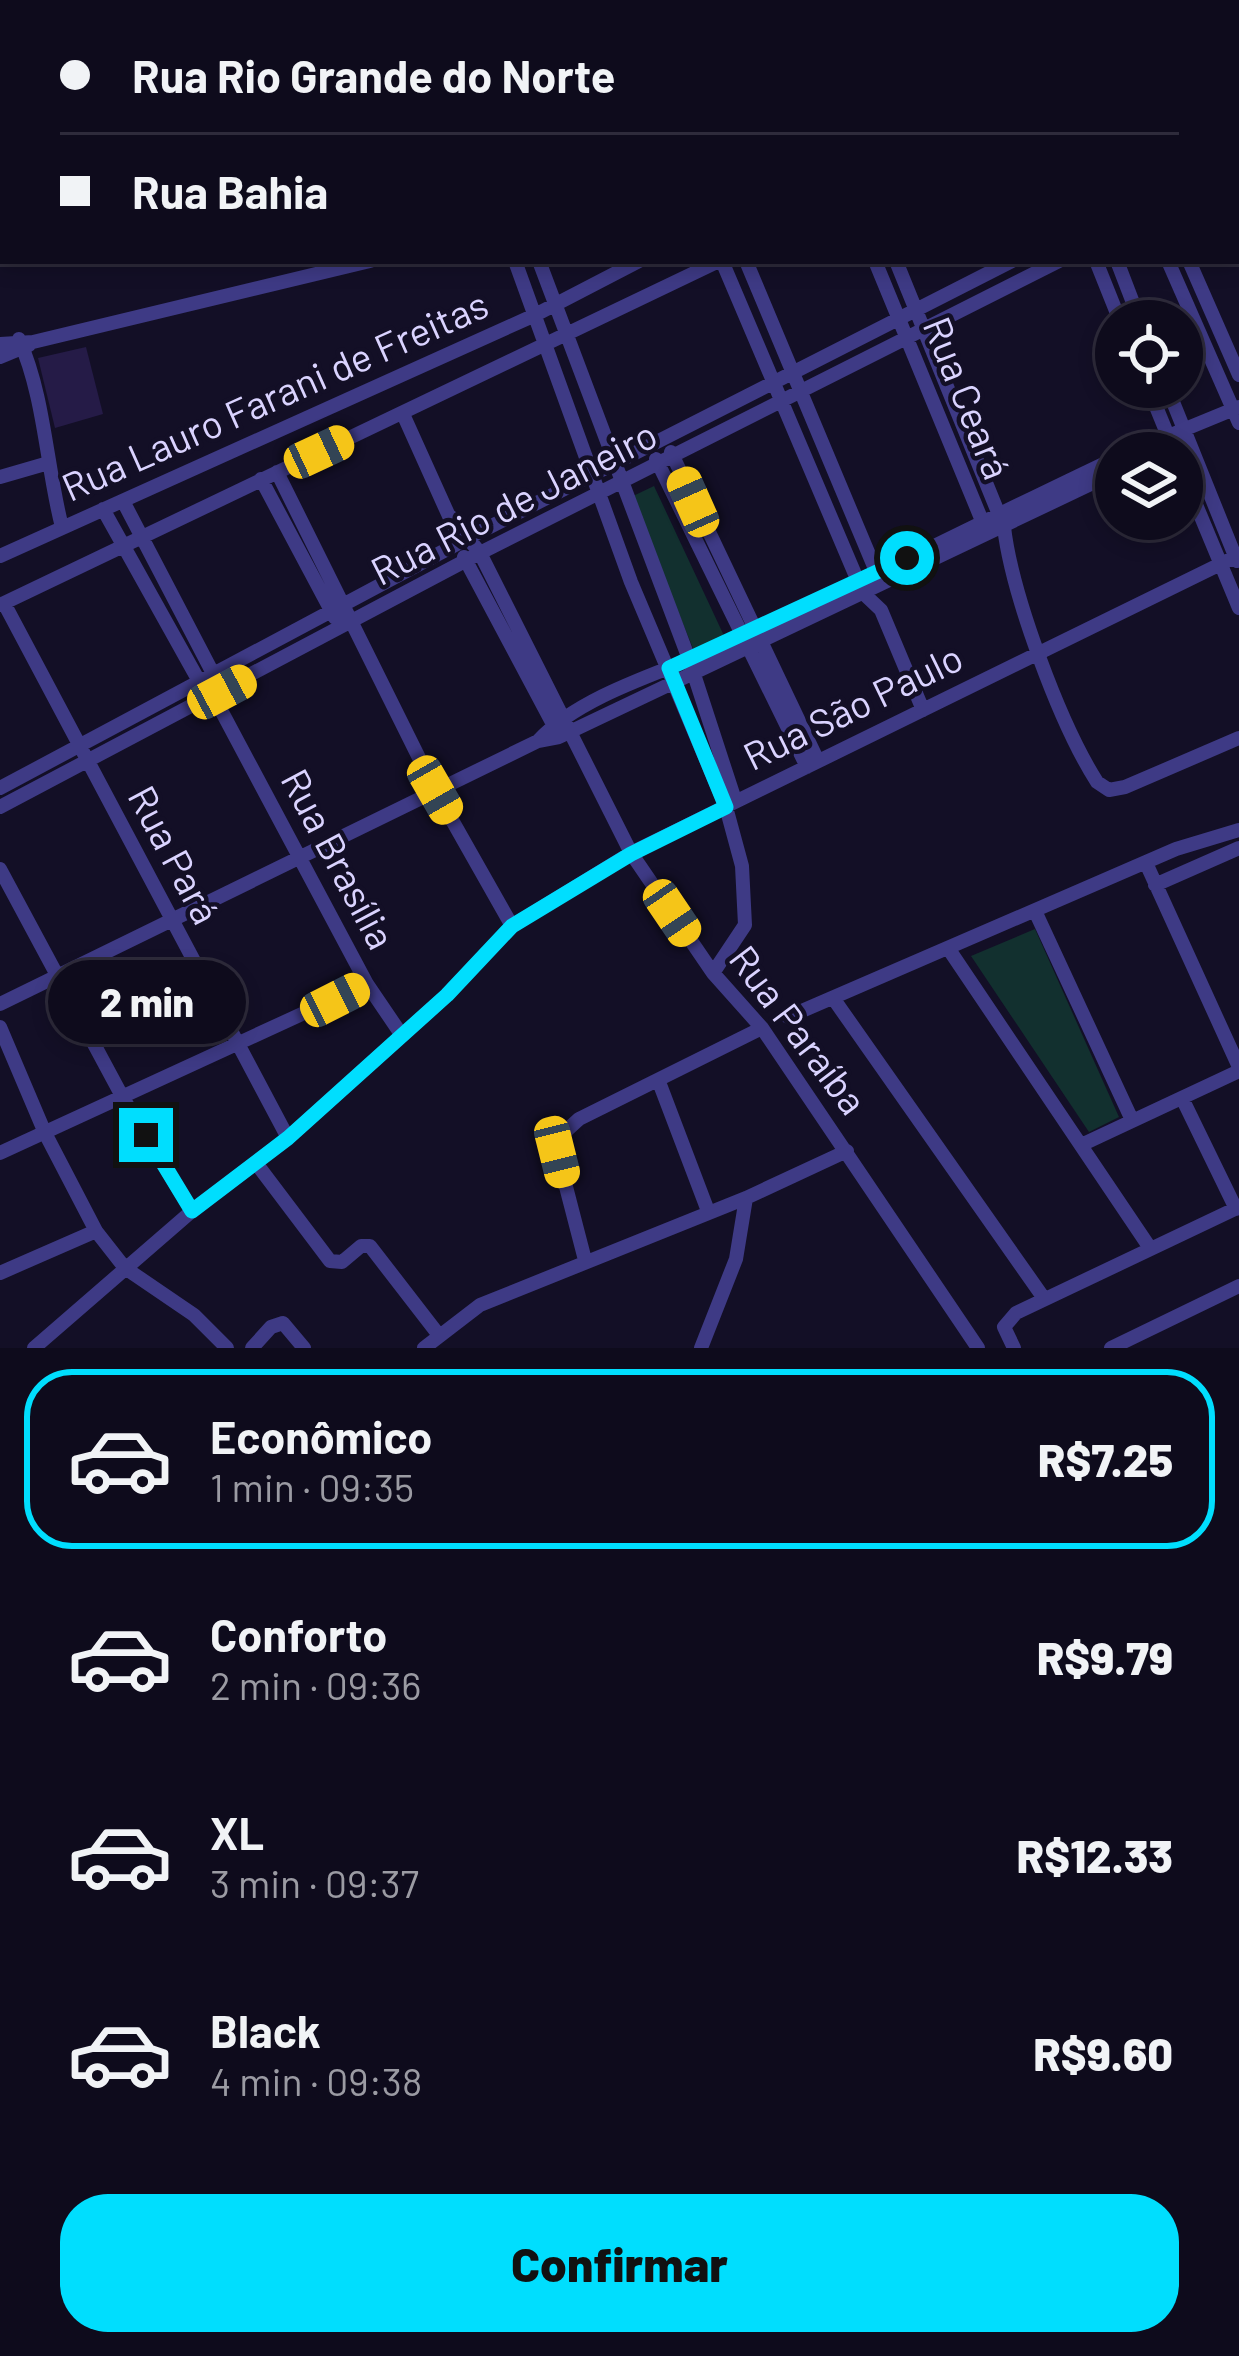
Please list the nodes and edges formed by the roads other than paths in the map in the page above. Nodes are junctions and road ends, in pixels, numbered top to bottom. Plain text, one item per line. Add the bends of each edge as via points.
1 (357, 264) edge
2 (516, 264) edge
3 (540, 264) edge
4 (633, 264) edge
5 (714, 264) edge
6 (721, 264) edge
7 (747, 264) edge
8 (876, 264) edge
9 (897, 264) edge
10 (1006, 264) edge
11 (1053, 264) edge
12 (1097, 264) edge
13 (1118, 264) edge
14 (1170, 264) edge
15 (1190, 264) edge
16 (1125, 281) junction
17 (1107, 290) junction
18 (1111, 300) edge
19 (1132, 300) edge
20 (1185, 300) edge
21 (556, 304) junction
22 (766, 308) junction
23 (919, 310) junction
24 (535, 316) junction
25 (747, 318) junction
26 (900, 321) junction
27 (1216, 324) junction
28 (926, 328) junction
29 (1203, 331) edge
30 (568, 337) junction
31 (907, 340) junction
32 (1203, 341) edge
33 (25, 343) junction
34 (0, 344) edge
35 (545, 346) junction
36 (0, 357) edge
37 (794, 374) junction
38 (1239, 375) edge
39 (777, 382) junction
40 (802, 393) junction
41 (785, 403) junction
42 (1177, 408) edge
43 (1237, 413) edge
44 (403, 414) junction
45 (1187, 431) junction
46 (658, 443) junction
47 (666, 462) junction
48 (45, 464) junction
49 (616, 464) junction
50 (1095, 469) edge
51 (277, 472) junction
52 (595, 474) junction
53 (0, 477) edge
54 (261, 479) junction
55 (1095, 481) edge
56 (621, 484) junction
57 (599, 496) junction
58 (123, 501) junction
59 (104, 509) junction
60 (851, 515) junction
61 (1002, 520) junction
62 (833, 523) junction
63 (1203, 524) edge
64 (62, 527) junction
65 (986, 528) junction
66 (140, 535) junction
67 (124, 541) junction
68 (463, 541) junction
69 (1007, 554) junction
70 (0, 556) edge
71 (473, 557) junction
72 (1238, 559) edge
73 (1220, 566) junction
74 (653, 572) junction
75 (879, 579) junction
76 (631, 582) junction
77 (861, 587) junction
78 (2, 604) edge
79 (1239, 608) edge
80 (339, 610) junction
81 (881, 610) junction
82 (348, 625) junction
83 (751, 642) junction
84 (1041, 653) junction
85 (688, 658) junction
86 (669, 668) junction
87 (694, 675) junction
88 (676, 684) junction
89 (212, 688) junction
90 (923, 710) junction
91 (565, 732) junction
92 (1239, 738) edge
93 (83, 757) junction
94 (813, 764) junction
95 (0, 788) edge
96 (435, 790) junction
97 (731, 804) junction
98 (0, 806) edge
99 (1239, 830) edge
100 (1239, 848) edge
101 (631, 854) junction
102 (300, 860) junction
103 (1146, 863) junction
104 (0, 869) edge
105 (1155, 885) junction
106 (1035, 910) junction
107 (174, 923) junction
108 (512, 926) junction
109 (948, 948) junction
110 (713, 973) junction
111 (57, 977) junction
112 (367, 984) junction
113 (833, 998) junction
114 (0, 1004) edge
115 (788, 1017) dead end
116 (0, 1028) edge
117 (762, 1028) junction
118 (401, 1034) junction
119 (238, 1048) junction
120 (1239, 1069) edge
121 (659, 1082) junction
122 (123, 1097) junction
123 (1182, 1098) junction
124 (1132, 1120) junction
125 (45, 1133) junction
126 (288, 1138) junction
127 (1081, 1145) junction
128 (847, 1151) junction
129 (0, 1153) edge
130 (256, 1163) junction
131 (746, 1198) junction
132 (1238, 1208) edge
133 (192, 1211) junction
134 (708, 1211) junction
135 (97, 1231) junction
136 (1150, 1248) junction
137 (585, 1260) junction
138 (125, 1268) junction
139 (0, 1273) edge
140 (1239, 1286) edge
141 (1043, 1297) junction
142 (438, 1334) junction
143 (34, 1348) edge
144 (227, 1348) edge
145 (252, 1348) edge
146 (304, 1348) edge
147 (424, 1348) edge
148 (701, 1348) edge
149 (978, 1348) edge
150 (1014, 1348) edge
151 (1112, 1348) edge

1 - 33 street
2 - 24 street
3 - 21 street
4 - 21 street, Rua Lauro Farani de Freitas
5 - 30 street, Rua Lauro Farani de Freitas
6 - 25 street
7 - 22 street
8 - 26 street, Rua Ceará
9 - 23 street, Rua Ceará
10 - 23 street, Rua Rio de Janeiro
11 - 28 street, Rua Rio de Janeiro
12 - 17 street
13 - 16 street
14 - 20 street
15 - 27 street
16 - 17 street
16 - 19 street
17 - 18 street
21 - 24 street, Rua Lauro Farani de Freitas
21 - 30 street
22 - 25 street
22 - 37 street
23 - 26 street, Rua Rio de Janeiro
23 - 28 street, Rua Ceará
24 - 35 street
24 - 58 street, Rua Lauro Farani de Freitas
25 - 39 street
26 - 31 street, Rua Ceará
26 - 37 street, Rua Rio de Janeiro
27 - 29 street
27 - 38 street
28 - 31 street, Rua Rio de Janeiro
28 - 61 street, Rua Ceará
30 - 35 street, Rua Lauro Farani de Freitas
30 - 49 street
31 - 40 street, Rua Rio de Janeiro
31 - 65 street, Rua Ceará
32 - 43 street
33 - 34 street
33 - 36 street
33 - 48 street
35 - 44 street, Rua Lauro Farani de Freitas
35 - 52 street
37 - 39 street, Rua Rio de Janeiro
37 - 40 street
39 - 41 street
39 - 46 street, Rua Rio de Janeiro
40 - 41 street, Rua Rio de Janeiro
40 - 60 street
41 - 47 street, Rua Rio de Janeiro
41 - 62 street
42 - 45 street
43 - 45 street
44 - 51 street, Rua Lauro Farani de Freitas
44 - 68 street, Rua Paraíba
45 - 72 street
46 - 47 street
46 - 49 street, Rua Rio de Janeiro
47 - 56 street, Rua Rio de Janeiro
47 - 83 street
48 - 53 street
48 - 64 street
49 - 52 street, Rua Rio de Janeiro
49 - 56 street
50 - 61 street
51 - 54 street, Rua Lauro Farani de Freitas
51 - 80 street
52 - 57 street
52 - 68 street, Rua Rio de Janeiro
54 - 66 street, Rua Lauro Farani de Freitas
54 - 80 street
55 - 61 street
56 - 57 street, Rua Rio de Janeiro
56 - 74 street
57 - 71 street, Rua Rio de Janeiro
57 - 76 street
58 - 59 street, Rua Lauro Farani de Freitas
58 - 66 street, Rua Brasília
59 - 64 street, Rua Lauro Farani de Freitas
59 - 67 street, Rua Brasília
60 - 62 street
60 - 75 street
61 - 65 street
61 - 69 street, Rua Ceará
62 - 77 street
63 - 73 street
64 - 70 street, Rua Lauro Farani de Freitas
65 - 69 street, Rua Ceará
65 - 75 street
66 - 67 street, Rua Lauro Farani de Freitas
66 - 89 street, Rua Brasília
67 - 78 street, Rua Lauro Farani de Freitas
67 - 89 street, Rua Brasília
68 - 71 street, Rua Paraíba
68 - 80 street, Rua Rio de Janeiro
69 - 84 street, Rua Ceará
71 - 82 street, Rua Rio de Janeiro
71 - 91 street, Rua Paraíba
72 - 73 street, Rua São Paulo
73 - 79 street
73 - 84 street, Rua São Paulo
74 - 76 street
74 - 85 street
75 - 77 street
75 - 81 street
76 - 86 street
77 - 81 street
77 - 83 street
78 - 93 street, Rua Pará
80 - 82 street
80 - 89 street, Rua Rio de Janeiro
81 - 90 street
82 - 89 street, Rua Rio de Janeiro
82 - 96 street
83 - 85 street
83 - 87 street
83 - 94 street
84 - 90 street, Rua São Paulo
84 - 92 street, Rua Ceará via 1102,788 1125,787
85 - 86 street
85 - 87 street
86 - 88 street
86 - 91 street
87 - 88 street
87 - 97 street
88 - 91 street
88 - 97 street
89 - 93 street, Rua Rio de Janeiro
89 - 102 street, Rua Brasília
90 - 94 street, Rua São Paulo
91 - 96 street
91 - 101 street, Rua Paraíba
93 - 95 street, Rua Rio de Janeiro
93 - 98 street, Rua Rio de Janeiro
93 - 107 street, Rua Pará
94 - 97 street, Rua São Paulo
96 - 102 street
96 - 108 street
97 - 101 street, Rua São Paulo
97 - 110 street via 745,925
99 - 103 street
100 - 105 street
101 - 108 street, Rua São Paulo
101 - 110 street, Rua Paraíba
102 - 107 street
102 - 112 street, Rua Brasília
103 - 105 street
103 - 106 street
104 - 111 street
105 - 120 street
106 - 109 street
106 - 124 street
107 - 111 street
107 - 119 street, Rua Pará
108 - 118 street, Rua São Paulo
109 - 113 street
109 - 127 street
110 - 117 street, Rua Paraíba
111 - 114 street
111 - 122 street
112 - 118 street, Rua Brasília
112 - 119 street
113 - 115 street
113 - 141 street
116 - 125 street
117 - 121 street
117 - 128 street, Rua Paraíba
118 - 126 street, Rua São Paulo
119 - 122 street
119 - 126 street, Rua Pará
120 - 123 street
121 - 134 street
121 - 137 street via 578,1119 556,1140
122 - 125 street
122 - 133 street
123 - 124 street
123 - 132 street
124 - 127 street
125 - 129 street
125 - 135 street
126 - 130 street, Rua São Paulo
127 - 136 street
128 - 131 street
128 - 149 street, Rua Paraíba
130 - 133 street, Rua São Paulo
130 - 142 street via 330,1261 370,1246
131 - 134 street
131 - 148 street via 736,1259
132 - 136 street
133 - 138 street, Rua São Paulo
134 - 137 street
135 - 138 street
135 - 139 street
136 - 141 street
137 - 142 street via 480,1305
138 - 143 street, Rua São Paulo
138 - 144 street
140 - 151 street
141 - 150 street via 1004,1327
142 - 147 street
145 - 146 street via 283,1323

